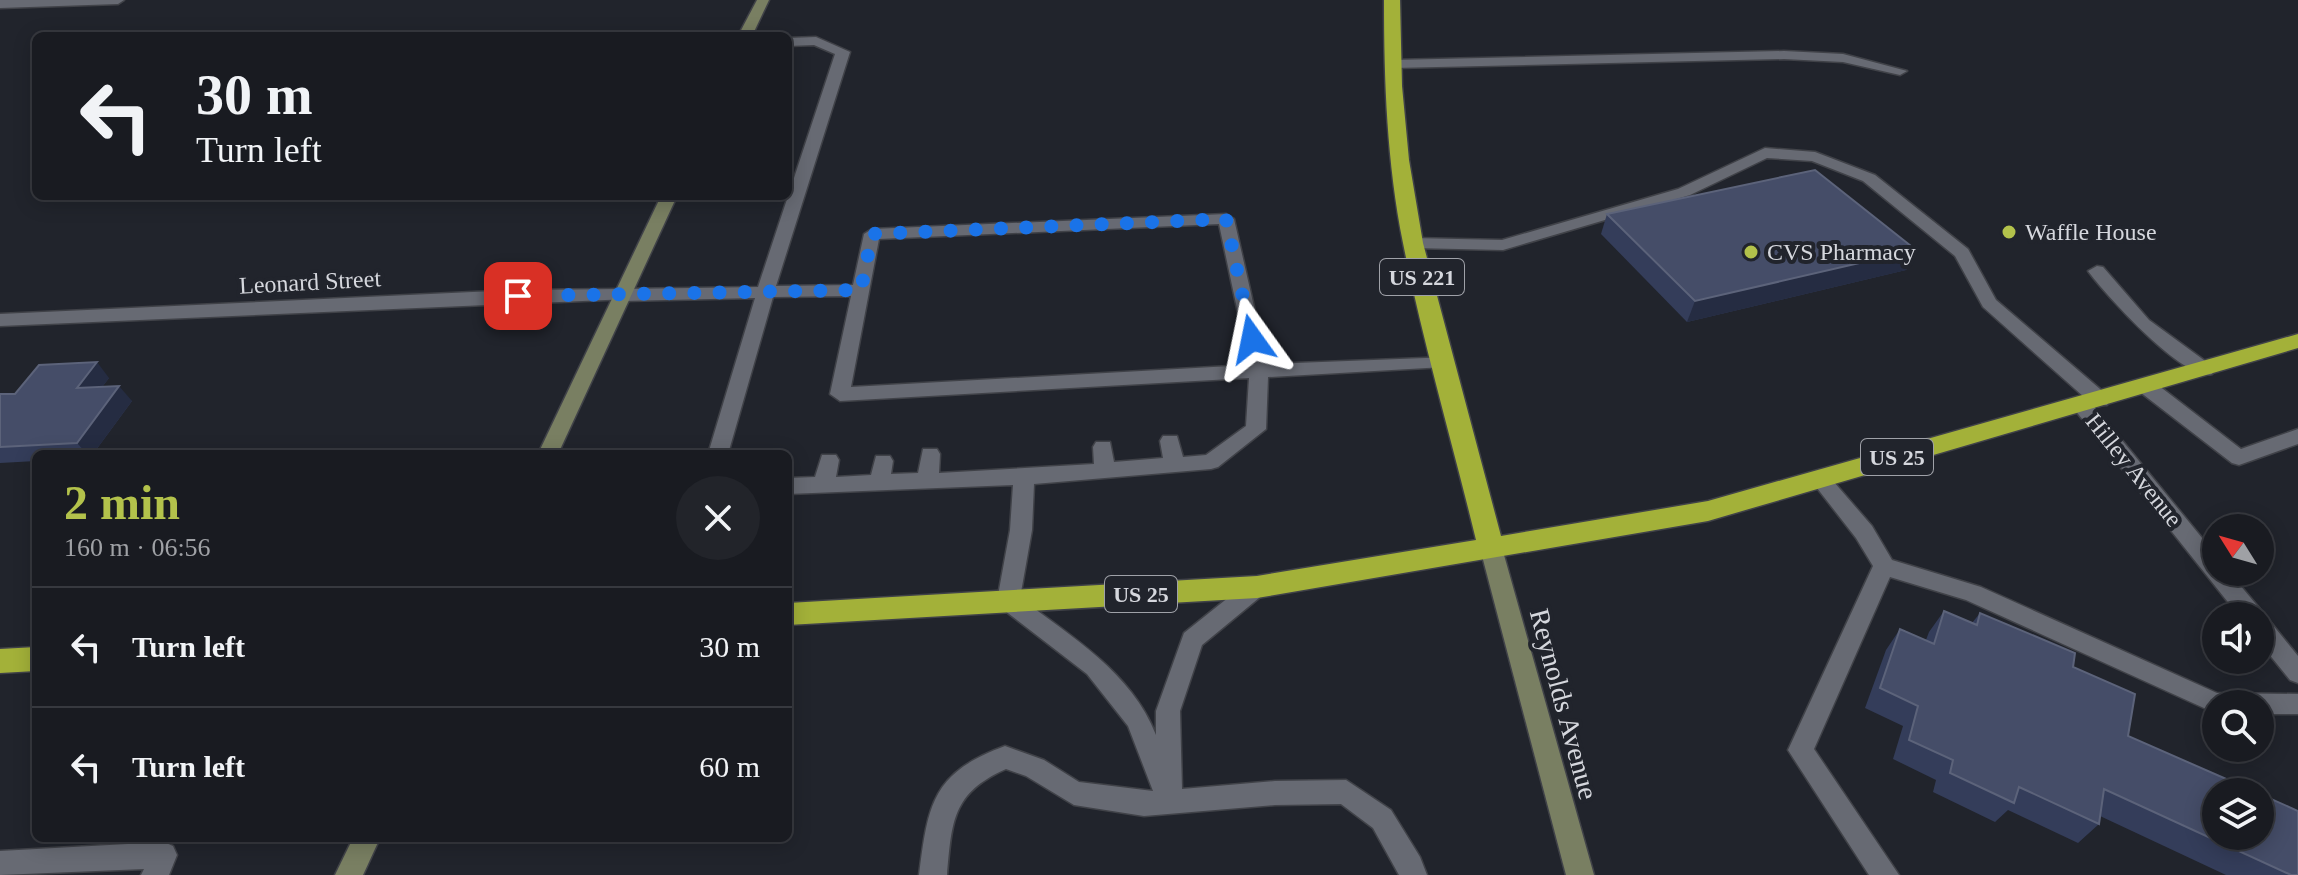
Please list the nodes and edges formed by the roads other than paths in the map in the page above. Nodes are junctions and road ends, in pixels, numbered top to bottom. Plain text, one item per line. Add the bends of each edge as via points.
1 (118, 0) edge
2 (763, 0) edge
3 (1392, 0) edge
4 (0, 4) edge
5 (747, 32) edge
6 (792, 42) edge
7 (1393, 64) junction
8 (1900, 71) dead end
9 (667, 200) edge
10 (1413, 243) junction
11 (2097, 271) dead end
12 (861, 290) junction
13 (765, 293) junction
14 (623, 295) junction
15 (0, 320) edge
16 (2298, 341) edge
17 (1444, 361) junction
18 (1259, 369) junction
19 (2205, 370) junction
20 (2147, 387) junction
21 (2091, 402) junction
22 (2298, 436) edge
23 (1170, 441) dead end
24 (1103, 447) dead end
25 (550, 450) edge
26 (719, 450) edge
27 (930, 454) dead end
28 (829, 460) dead end
29 (883, 461) dead end
30 (1174, 465) junction
31 (1105, 471) junction
32 (1024, 477) junction
33 (1820, 479) junction
34 (928, 481) junction
35 (880, 483) junction
36 (824, 484) junction
37 (792, 486) edge
38 (1491, 548) junction
39 (2202, 553) edge
40 (1884, 566) junction
41 (2227, 586) edge
42 (1257, 587) junction
43 (1008, 601) junction
44 (2241, 602) edge
45 (792, 614) edge
46 (2274, 643) edge
47 (32, 659) edge
48 (0, 661) edge
49 (2298, 673) edge
50 (2298, 704) edge
51 (1170, 803) junction
52 (365, 842) edge
53 (0, 864) edge
54 (155, 875) edge
55 (349, 875) edge
56 (933, 875) edge
57 (1413, 875) edge
58 (1580, 875) edge
59 (1885, 875) edge

1 - 4 street
2 - 5 street
3 - 7 highway, US 221
6 - 13 street via 816,41 843,52
7 - 8 street via 1784,55 1843,58
7 - 10 highway, US 221
9 - 14 street
10 - 17 highway, US 221
10 - 21 street, Hilley Avenue via 1503,245 1684,192 1765,153 1815,157 1869,178 1962,253 1989,303
11 - 19 street via 2143,324
12 - 13 street, Leonard Street
12 - 18 street via 839,404 1160,386
12 - 18 street via 872,234 1226,219
13 - 14 street, Leonard Street
13 - 26 street
14 - 15 street, Leonard Street
14 - 25 street
16 - 19 highway, US 25
17 - 18 street
17 - 38 highway, US 221
18 - 30 street via 1256,429 1211,462
19 - 20 highway, US 25
20 - 21 highway, US 25
20 - 22 street via 2239,458
21 - 33 highway, US 25
21 - 39 street, Hilley Avenue
23 - 30 street
24 - 31 street
27 - 34 street
28 - 36 street
29 - 35 street
30 - 31 street
31 - 32 street
32 - 34 street
32 - 43 street
33 - 38 highway, US 25 via 1708,511
33 - 40 street via 1864,532
34 - 35 street
35 - 36 street
36 - 37 street
38 - 42 highway, US 25
38 - 58 street, Reynolds Avenue
40 - 50 street via 1973,593 2215,703
40 - 59 street via 1801,750
41 - 44 street, Hilley Avenue
42 - 43 highway, US 25
42 - 51 street via 1192,640 1168,711
43 - 45 highway, US 25
43 - 51 street via 1104,677 1138,720
46 - 49 street
47 - 48 highway
51 - 56 street via 1074,793 1035,768 1005,757 974,770 949,793
51 - 57 street via 1346,792 1382,819
52 - 55 street
53 - 54 street via 164,855

